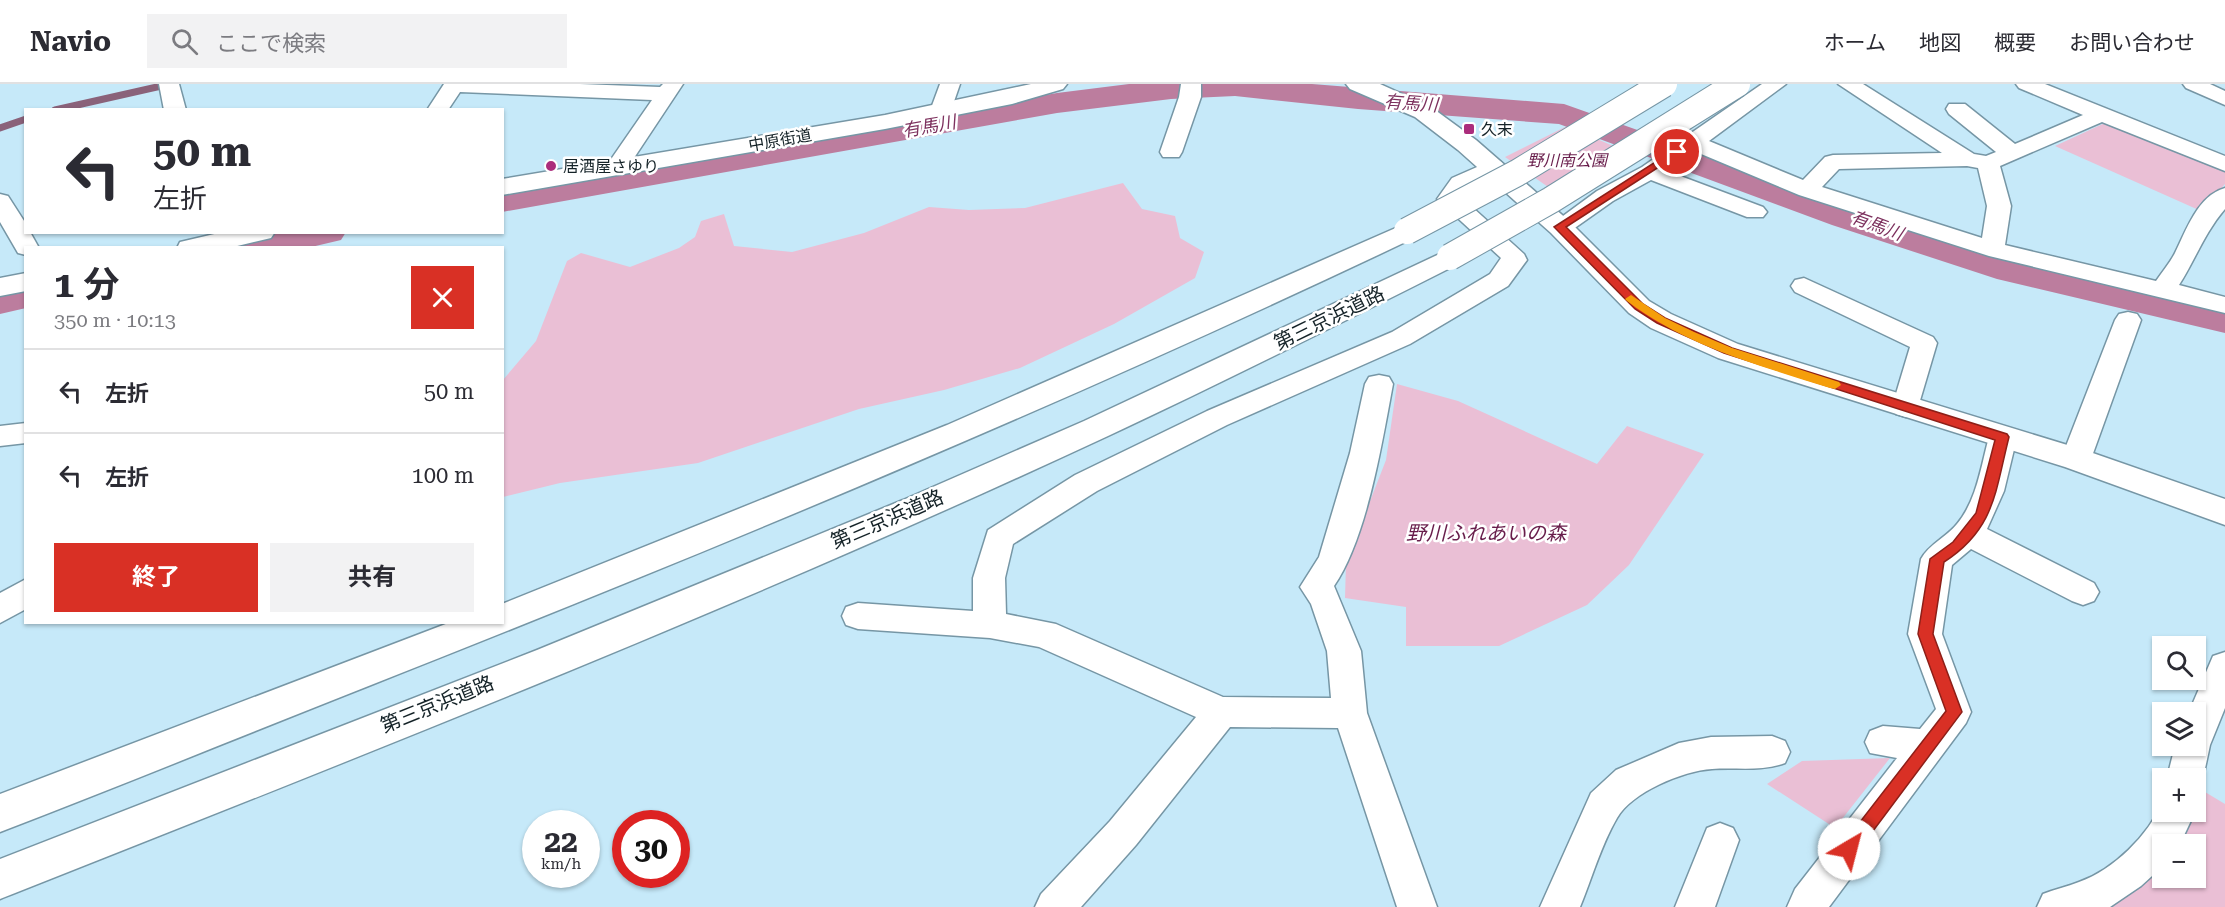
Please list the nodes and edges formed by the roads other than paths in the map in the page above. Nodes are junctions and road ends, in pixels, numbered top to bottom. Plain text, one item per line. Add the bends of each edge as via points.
1 (950, 84) edge
2 (1055, 84) edge
3 (1191, 84) edge
4 (1358, 84) edge
5 (1664, 84) edge
6 (1737, 84) edge
7 (1776, 84) edge
8 (1848, 84) edge
9 (2026, 84) edge
10 (2193, 84) edge
11 (174, 85) edge
12 (455, 85) edge
13 (670, 89) edge
14 (2225, 99) edge
15 (175, 108) edge
16 (438, 108) edge
17 (1957, 109) dead end
18 (941, 111) junction
19 (2101, 115) junction
20 (1691, 142) junction
21 (1171, 152) dead end
22 (2012, 153) junction
23 (1977, 161) junction
24 (2225, 164) edge
25 (1493, 167) junction
26 (616, 168) junction
27 (1650, 172) junction
28 (504, 187) edge
29 (1807, 190) junction
30 (2225, 195) edge
31 (0, 201) edge
32 (1755, 212) dead end
33 (1560, 227) junction
34 (248, 234) edge
35 (201, 241) edge
36 (26, 246) edge
37 (1992, 249) junction
38 (24, 282) edge
39 (1804, 286) dead end
40 (0, 287) edge
41 (2167, 291) junction
42 (2225, 305) edge
43 (2128, 320) dead end
44 (1379, 384) dead end
45 (1906, 407) junction
46 (24, 433) edge
47 (0, 436) edge
48 (2002, 437) junction
49 (2076, 459) junction
50 (2225, 512) edge
51 (1968, 533) junction
52 (2083, 592) dead end
53 (24, 593) edge
54 (0, 610) edge
55 (858, 616) dead end
56 (504, 618) edge
57 (487, 624) edge
58 (990, 625) junction
59 (2225, 666) edge
60 (1221, 712) junction
61 (1350, 713) junction
62 (2206, 713) edge
63 (1883, 742) dead end
64 (1929, 745) junction
65 (1772, 752) dead end
66 (0, 813) edge
67 (2174, 822) edge
68 (1720, 840) dead end
69 (0, 879) edge
70 (1055, 907) edge
71 (1417, 907) edge
72 (1560, 907) edge
73 (1695, 907) edge
74 (1807, 907) edge
75 (2057, 907) edge

1 - 18 street
2 - 18 main road, 中原街道
3 - 21 street
4 - 25 main road via 1422,112
5 - 56 main road, bridge via 1517,173 1304,280 1024,405
6 - 69 main road, 第三京浜道路, bridge via 1551,200 1450,257 1045,452 688,603
7 - 20 street
8 - 23 street
9 - 19 street
10 - 14 street
11 - 15 street
12 - 13 street
12 - 16 street
13 - 26 street
17 - 22 street
18 - 26 main road, 中原街道
19 - 22 street
19 - 24 street
20 - 27 street
20 - 29 street
22 - 23 street
23 - 29 street via 1833,162
23 - 37 street via 2000,206
25 - 33 main road
25 - 58 street via 1461,182 1451,190 1449,199 1512,254 1513,265 1499,280 1401,338 1217,418 1086,483 999,538 989,578
26 - 28 main road, 中原街道
27 - 32 street
27 - 33 street
29 - 37 street
30 - 41 street via 2200,223 2186,255 2166,285
31 - 36 street
33 - 45 main road via 1639,307 1661,321 1728,351
34 - 35 main road
37 - 41 street
38 - 40 main road
39 - 45 street via 1924,343
41 - 42 street
43 - 49 street
44 - 61 street via 1365,453 1334,561 1316,587 1325,598 1344,651
45 - 48 main road
46 - 47 street
48 - 49 main road
48 - 51 street via 1982,515
49 - 50 main road
51 - 52 street
51 - 64 street via 1958,546 1937,559 1925,634 1954,712
53 - 54 street
55 - 58 street
57 - 66 main road
58 - 60 street via 1044,634
59 - 62 street
60 - 61 street
60 - 70 street via 1123,833
61 - 71 street
63 - 64 street
64 - 74 street
65 - 72 street via 1711,753 1679,759 1629,782 1604,805
67 - 75 street via 2139,866 2088,898
68 - 73 street

